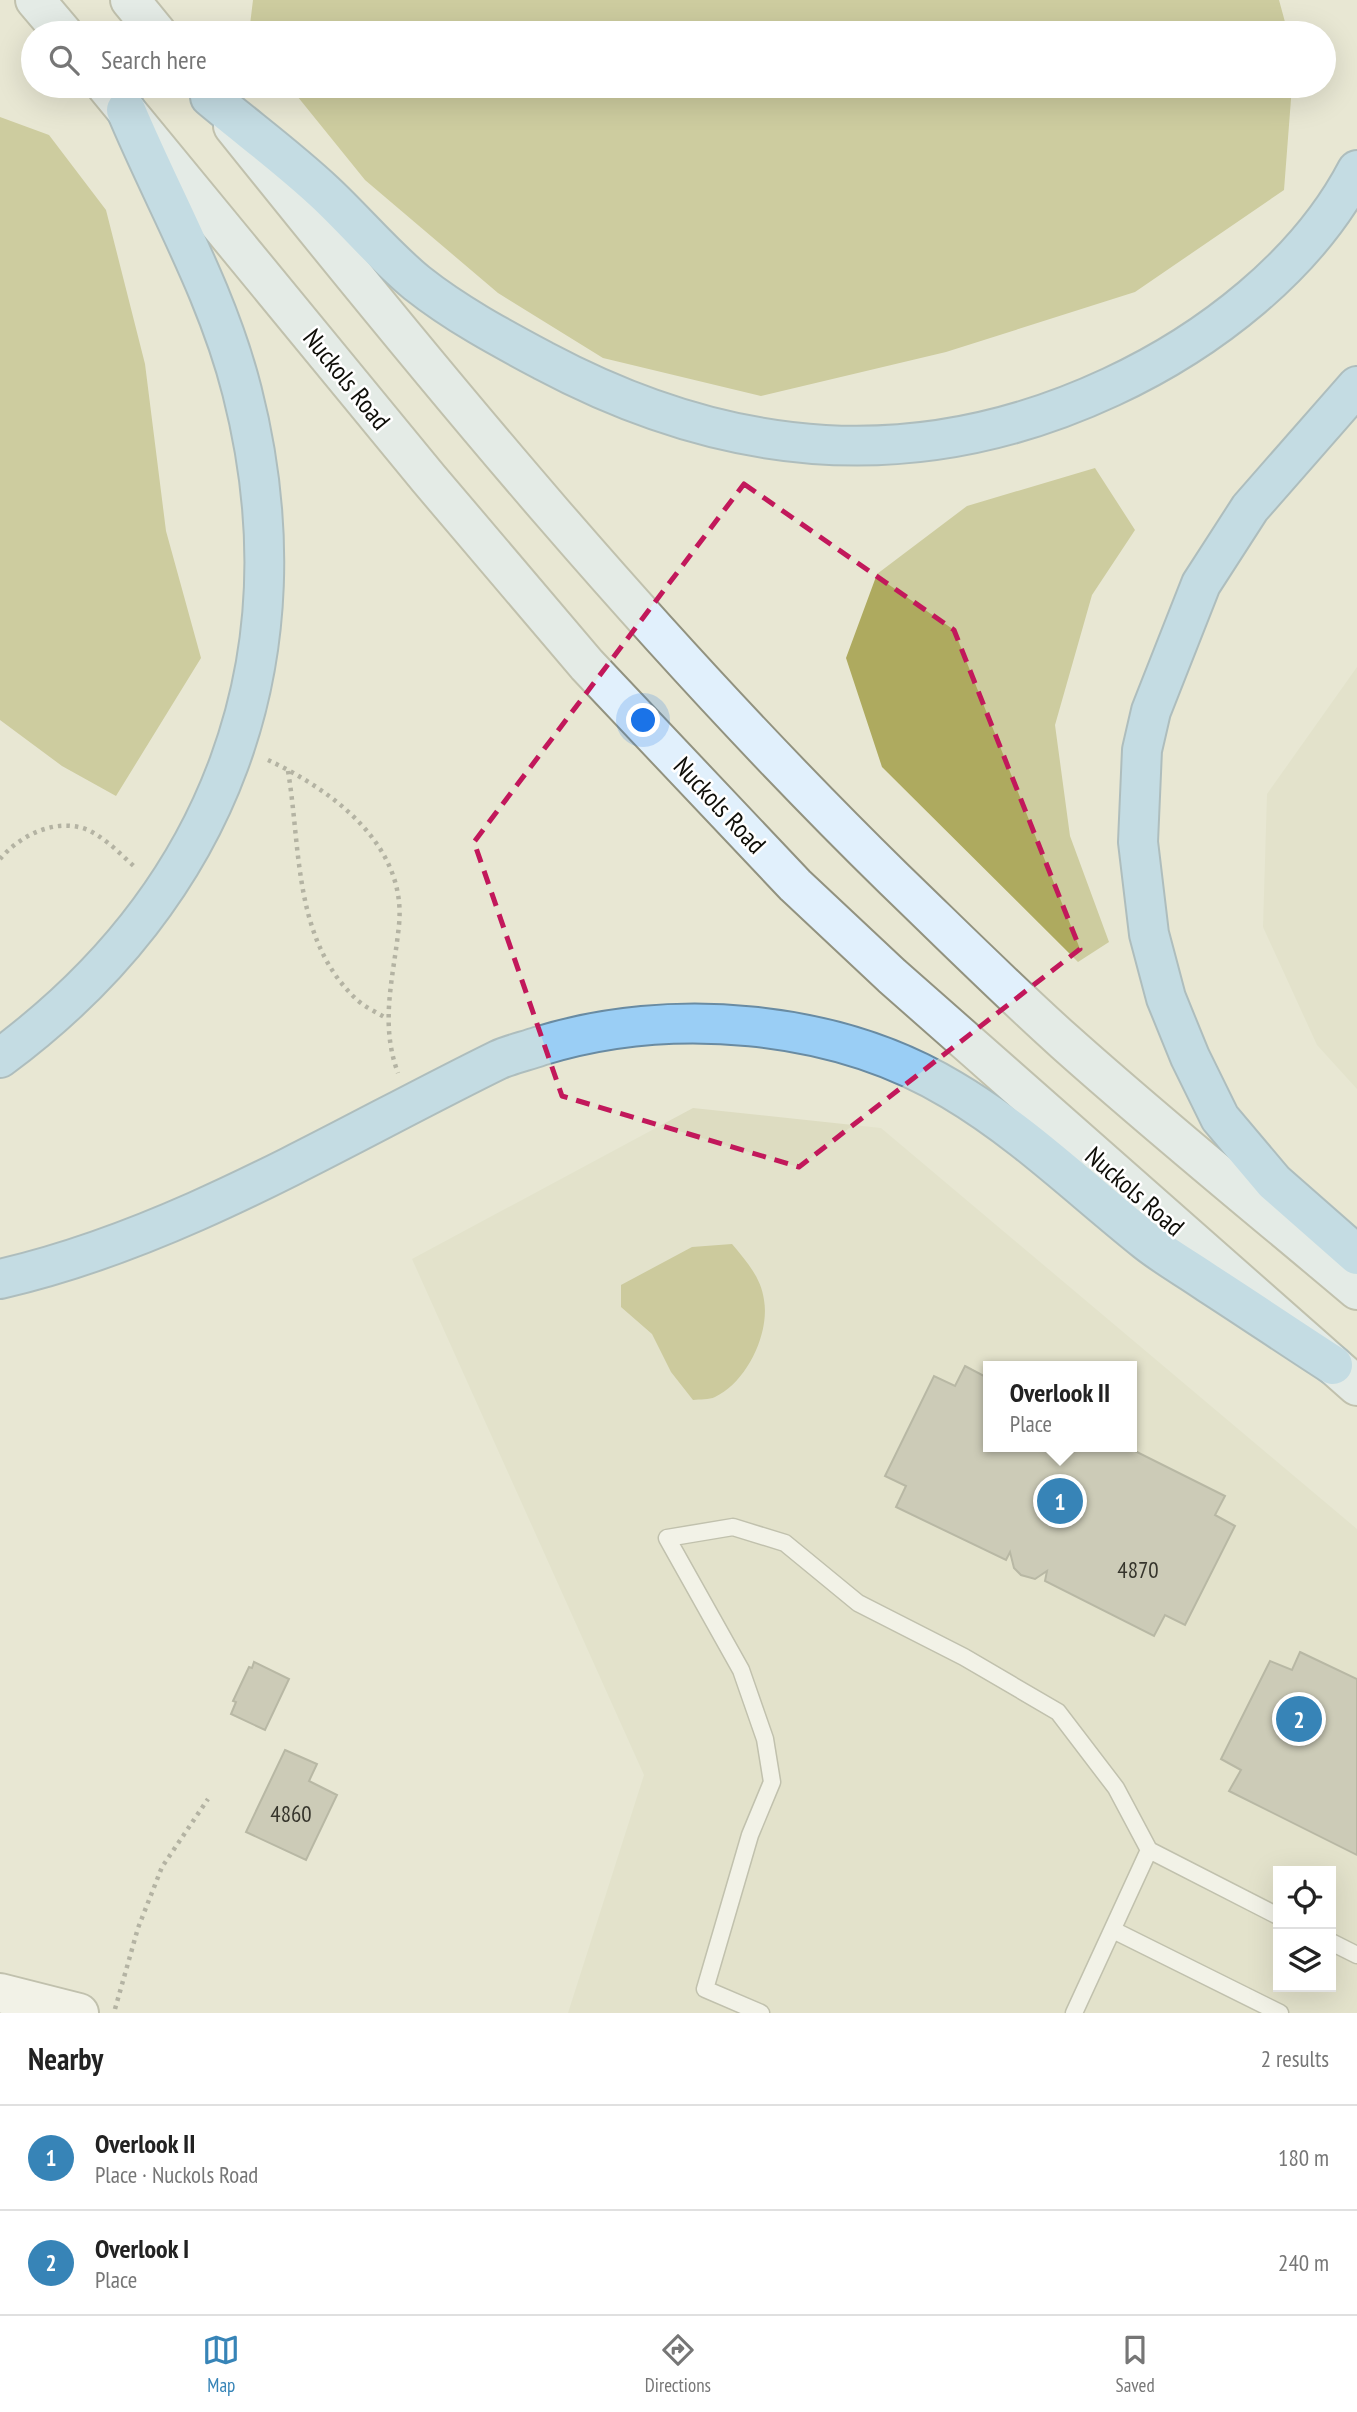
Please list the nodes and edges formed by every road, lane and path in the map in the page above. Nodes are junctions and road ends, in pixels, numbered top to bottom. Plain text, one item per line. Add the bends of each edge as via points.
1 (35, 0) edge
2 (130, 0) edge
3 (53, 21) edge
4 (147, 21) edge
5 (115, 98) edge
6 (116, 98) edge
7 (211, 98) edge
8 (213, 98) edge
9 (1357, 170) edge
10 (1357, 386) edge
11 (235, 746) junction
12 (288, 770) junction
13 (0, 859) edge
14 (163, 892) junction
15 (386, 1018) junction
16 (0, 1058) edge
17 (411, 1106) junction
18 (1357, 1255) edge
19 (0, 1279) edge
20 (1357, 1290) edge
21 (1345, 1375) edge
22 (208, 1798) dead end
23 (1149, 1850) junction
24 (1273, 1913) edge
25 (1113, 1930) junction
26 (1336, 1944) edge
27 (1357, 1955) edge
28 (0, 1993) edge
29 (79, 2013) edge
30 (114, 2013) edge
31 (761, 2013) edge
32 (1074, 2013) edge
33 (1280, 2013) edge

1 - 3 main road
2 - 4 main road
5 - 11 highway via 209,288 242,390 261,483 265,601 257,662
6 - 21 main road, Nuckols Road via 587,665 794,885
7 - 20 main road via 477,424 636,609 767,750 1065,1041
8 - 9 highway via 322,190 417,282 495,335 578,379 662,414 784,441 852,448 941,440 1007,426 1135,376 1195,340 1257,291 1324,221
10 - 18 highway via 1250,509 1201,584 1148,724 1142,750 1138,842 1149,934 1166,998 1220,1118 1274,1182
11 - 12 path
11 - 14 highway via 194,842
12 - 15 path via 297,860 310,925 328,961 355,998
12 - 15 path via 338,801 390,864 400,904
13 - 14 path via 37,830 86,829 104,839
14 - 16 highway via 96,976 43,1026
15 - 17 path via 390,1051
17 - 19 highway via 258,1184 153,1229
17 - 21 highway via 503,1058 586,1032 663,1023 736,1025 813,1036 893,1060 950,1088 1012,1129 1148,1243
22 - 30 path via 162,1867 138,1928
23 - 24 lane
23 - 25 lane
23 - 31 lane via 1116,1788 1058,1712 858,1603 785,1543 733,1527 667,1538 741,1670 765,1739 772,1782 750,1835 705,1989
25 - 32 lane
25 - 33 lane
26 - 27 lane
28 - 29 street

